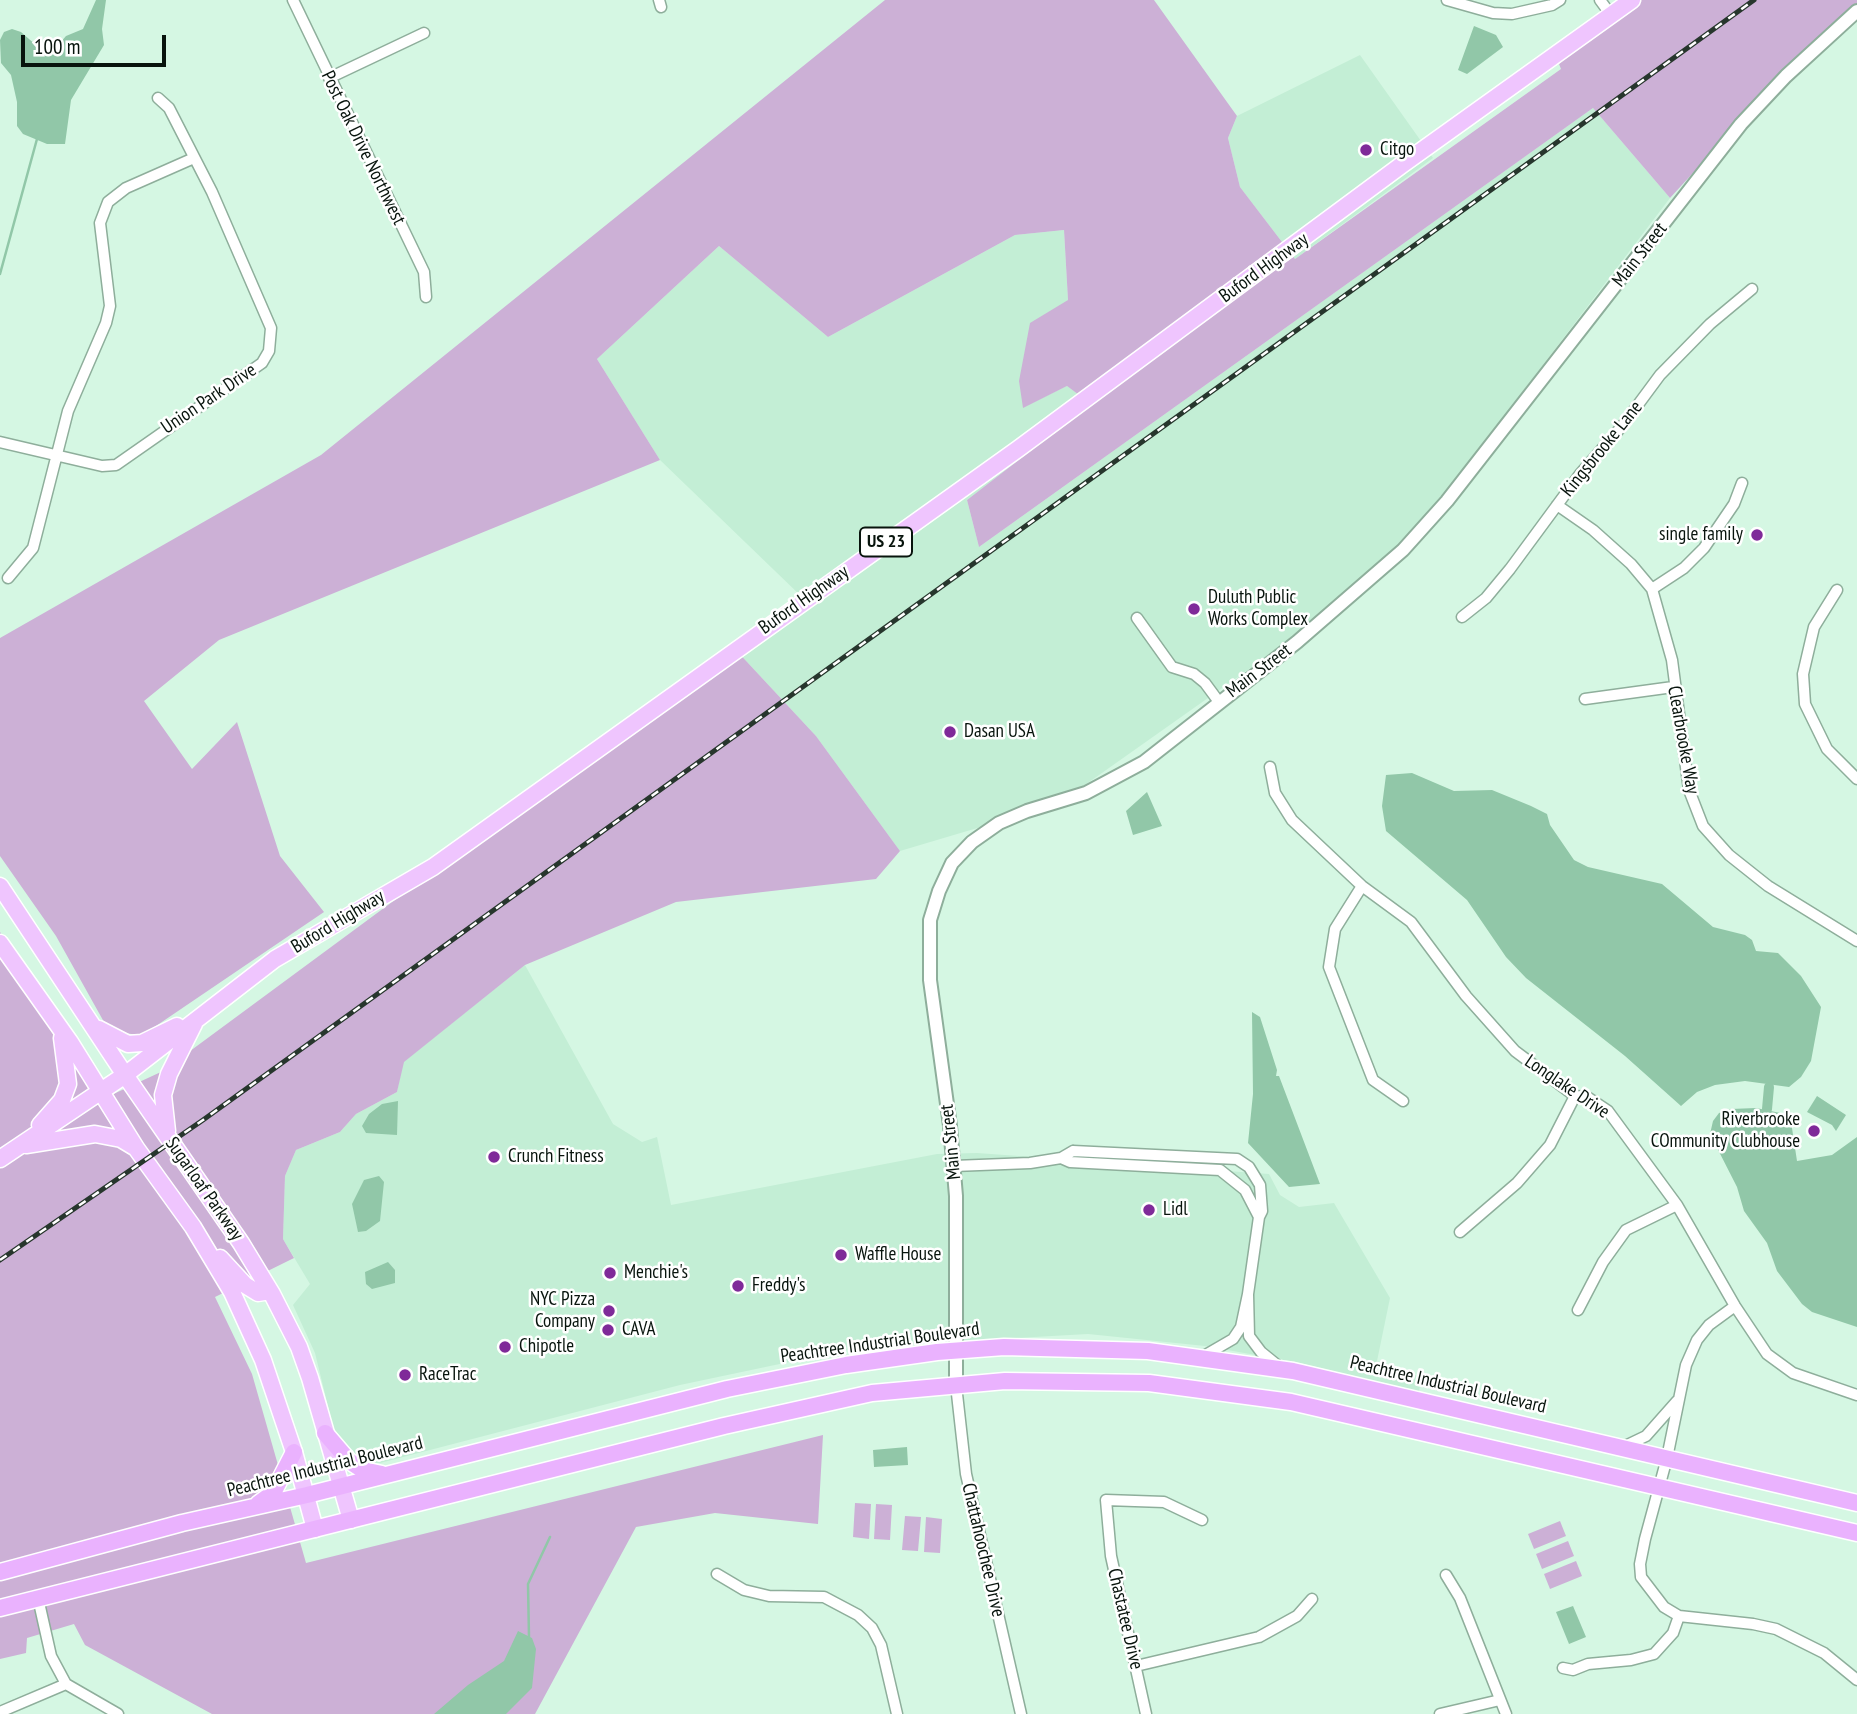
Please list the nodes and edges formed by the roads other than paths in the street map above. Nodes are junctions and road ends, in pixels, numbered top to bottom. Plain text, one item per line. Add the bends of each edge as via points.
1 (293, 0) edge
2 (1447, 0) edge
3 (1560, 0) edge
4 (1600, 0) edge
5 (1632, 0) edge
6 (1857, 11) edge
7 (1611, 15) junction
8 (424, 33) dead end
9 (329, 78) junction
10 (158, 98) dead end
11 (194, 158) junction
12 (1752, 289) dead end
13 (426, 297) dead end
14 (0, 442) edge
15 (57, 455) junction
16 (1742, 483) dead end
17 (1557, 505) junction
18 (8, 578) dead end
19 (1652, 589) junction
20 (1837, 590) dead end
21 (1462, 617) dead end
22 (1137, 618) dead end
23 (1673, 687) junction
24 (1585, 699) dead end
25 (1219, 702) junction
26 (1270, 767) dead end
27 (1857, 779) edge
28 (0, 886) edge
29 (1362, 886) junction
30 (1857, 941) edge
31 (0, 943) edge
32 (88, 1019) junction
33 (196, 1020) junction
34 (60, 1029) junction
35 (125, 1075) junction
36 (101, 1092) junction
37 (1575, 1096) junction
38 (1402, 1101) dead end
39 (168, 1137) junction
40 (23, 1144) junction
41 (136, 1148) junction
42 (1060, 1158) junction
43 (0, 1159) edge
44 (954, 1166) junction
45 (1677, 1205) junction
46 (1259, 1217) junction
47 (193, 1227) junction
48 (1460, 1232) dead end
49 (270, 1291) junction
50 (1248, 1294) junction
51 (1735, 1306) junction
52 (1578, 1310) dead end
53 (955, 1350) junction
54 (1199, 1358) junction
55 (1282, 1370) junction
56 (956, 1385) junction
57 (1857, 1395) edge
58 (1679, 1398) junction
59 (325, 1433) junction
60 (1622, 1447) junction
61 (294, 1452) junction
62 (1667, 1458) junction
63 (384, 1475) junction
64 (340, 1486) junction
65 (1659, 1486) junction
66 (306, 1495) junction
67 (1857, 1503) edge
68 (255, 1506) junction
69 (351, 1520) junction
70 (1202, 1520) dead end
71 (314, 1529) junction
72 (1857, 1533) edge
73 (0, 1572) edge
74 (717, 1574) dead end
75 (1446, 1575) dead end
76 (38, 1598) junction
77 (1312, 1599) dead end
78 (0, 1608) edge
79 (1679, 1616) junction
80 (1136, 1666) junction
81 (1563, 1668) dead end
82 (1857, 1680) edge
83 (66, 1684) junction
84 (1500, 1700) junction
85 (0, 1712) edge
86 (118, 1714) edge
87 (897, 1714) edge
88 (1021, 1714) edge
89 (1146, 1714) edge
90 (1440, 1714) edge
91 (1506, 1714) edge

1 - 9 street, Post Oak Drive Northwest
2 - 3 street via 1512,14
4 - 7 street
5 - 7 main road, Buford Highway / US 23
6 - 25 street, Main Street via 1741,124 1445,505 1331,615
7 - 33 main road, Buford Highway / US 23 via 1018,449 433,867 275,959
8 - 9 street
9 - 13 street, Post Oak Drive Northwest via 424,272
10 - 11 street, Union Park Drive via 169,108
11 - 15 street via 126,188 108,202 100,223 110,306 68,411
11 - 15 street, Union Park Drive via 271,328 269,351 262,363 116,464 102,466
12 - 17 street, Kingsbrooke Lane via 1660,375
14 - 15 street, Union Park Drive
15 - 18 street via 33,548
16 - 19 street via 1704,548
17 - 19 street, Clearbrooke Way via 1593,530
17 - 21 street, Kingsbrooke Lane via 1486,598
19 - 23 street, Clearbrooke Way via 1672,660
20 - 27 street via 1814,626 1803,674 1805,704 1827,749
22 - 25 street via 1172,667 1194,674
23 - 24 street
23 - 30 street, Clearbrooke Way via 1689,790 1703,826 1729,855 1768,886
25 - 44 street, Main Street via 1120,777 999,823 952,863 930,920 930,980
26 - 29 street, Longlake Drive via 1275,793 1292,820
28 - 32 main road, Sugarloaf Parkway
29 - 37 street, Longlake Drive via 1411,922 1466,996 1515,1051
29 - 38 street via 1335,929 1329,967 1373,1080
31 - 34 main road, Sugarloaf Parkway
32 - 33 main road via 128,1044 142,1043
32 - 35 main road, Sugarloaf Parkway
33 - 35 main road, Buford Highway / US 23
33 - 39 main road via 163,1095
34 - 36 main road, Sugarloaf Parkway
34 - 40 main road via 68,1084 62,1100
35 - 36 main road, Buford Highway / US 23
35 - 39 main road, Sugarloaf Parkway
36 - 40 main road, Buford Highway / US 23
36 - 41 main road, Sugarloaf Parkway
37 - 45 street, Longlake Drive via 1587,1097 1608,1111
37 - 48 street via 1550,1145 1517,1183
39 - 49 main road, Sugarloaf Parkway
40 - 41 main road via 95,1134 121,1139
40 - 43 main road, Buford Highway / US 23
41 - 47 main road, Sugarloaf Parkway
42 - 44 street
42 - 46 street via 1070,1163 1220,1170 1245,1190
42 - 46 street via 1073,1151 1237,1159 1249,1167 1260,1185
44 - 53 street, Main Street
45 - 51 street, Longlake Drive
45 - 52 street via 1626,1230
46 - 50 street
47 - 49 main road via 245,1286 258,1293
47 - 61 main road, Sugarloaf Parkway via 251,1329
49 - 59 main road, Sugarloaf Parkway via 299,1347
50 - 54 street via 1241,1327 1233,1339
50 - 55 street via 1249,1336
51 - 57 street, Longlake Drive via 1767,1354 1793,1373
51 - 58 street via 1697,1340
53 - 54 highway, Peachtree Industrial Boulevard via 1064,1346
53 - 56 street, Main Street
53 - 63 highway, Peachtree Industrial Boulevard via 846,1365 727,1389
54 - 55 highway, Peachtree Industrial Boulevard
55 - 60 highway, Peachtree Industrial Boulevard
56 - 65 highway via 1060,1380 1149,1383 1291,1402
56 - 69 highway via 846,1398
56 - 88 street, Chattahoochee Drive via 966,1474
58 - 60 street via 1646,1436
58 - 62 street
59 - 63 highway via 349,1461
59 - 64 main road, Sugarloaf Parkway
60 - 62 highway, Peachtree Industrial Boulevard
61 - 66 main road, Sugarloaf Parkway
61 - 68 highway via 273,1493
62 - 65 street
62 - 67 highway, Peachtree Industrial Boulevard
63 - 64 highway, Peachtree Industrial Boulevard
64 - 66 highway, Peachtree Industrial Boulevard
64 - 69 main road, Sugarloaf Parkway
65 - 72 highway
65 - 79 street via 1640,1564 1641,1577 1664,1607
66 - 68 highway, Peachtree Industrial Boulevard
66 - 71 main road, Sugarloaf Parkway
68 - 73 highway, Peachtree Industrial Boulevard
69 - 71 highway
70 - 80 street, Chastatee Drive via 1164,1502 1106,1500 1114,1568
71 - 76 highway
74 - 87 street via 744,1590 769,1596 824,1597 858,1615 881,1645
75 - 84 street via 1461,1598
76 - 78 highway
76 - 83 street via 51,1656
77 - 80 street via 1297,1616 1259,1637
79 - 81 street via 1673,1633 1654,1654
79 - 82 street via 1776,1629 1824,1653
80 - 89 street, Chastatee Drive
83 - 85 street
83 - 86 street
84 - 90 street
84 - 91 street

